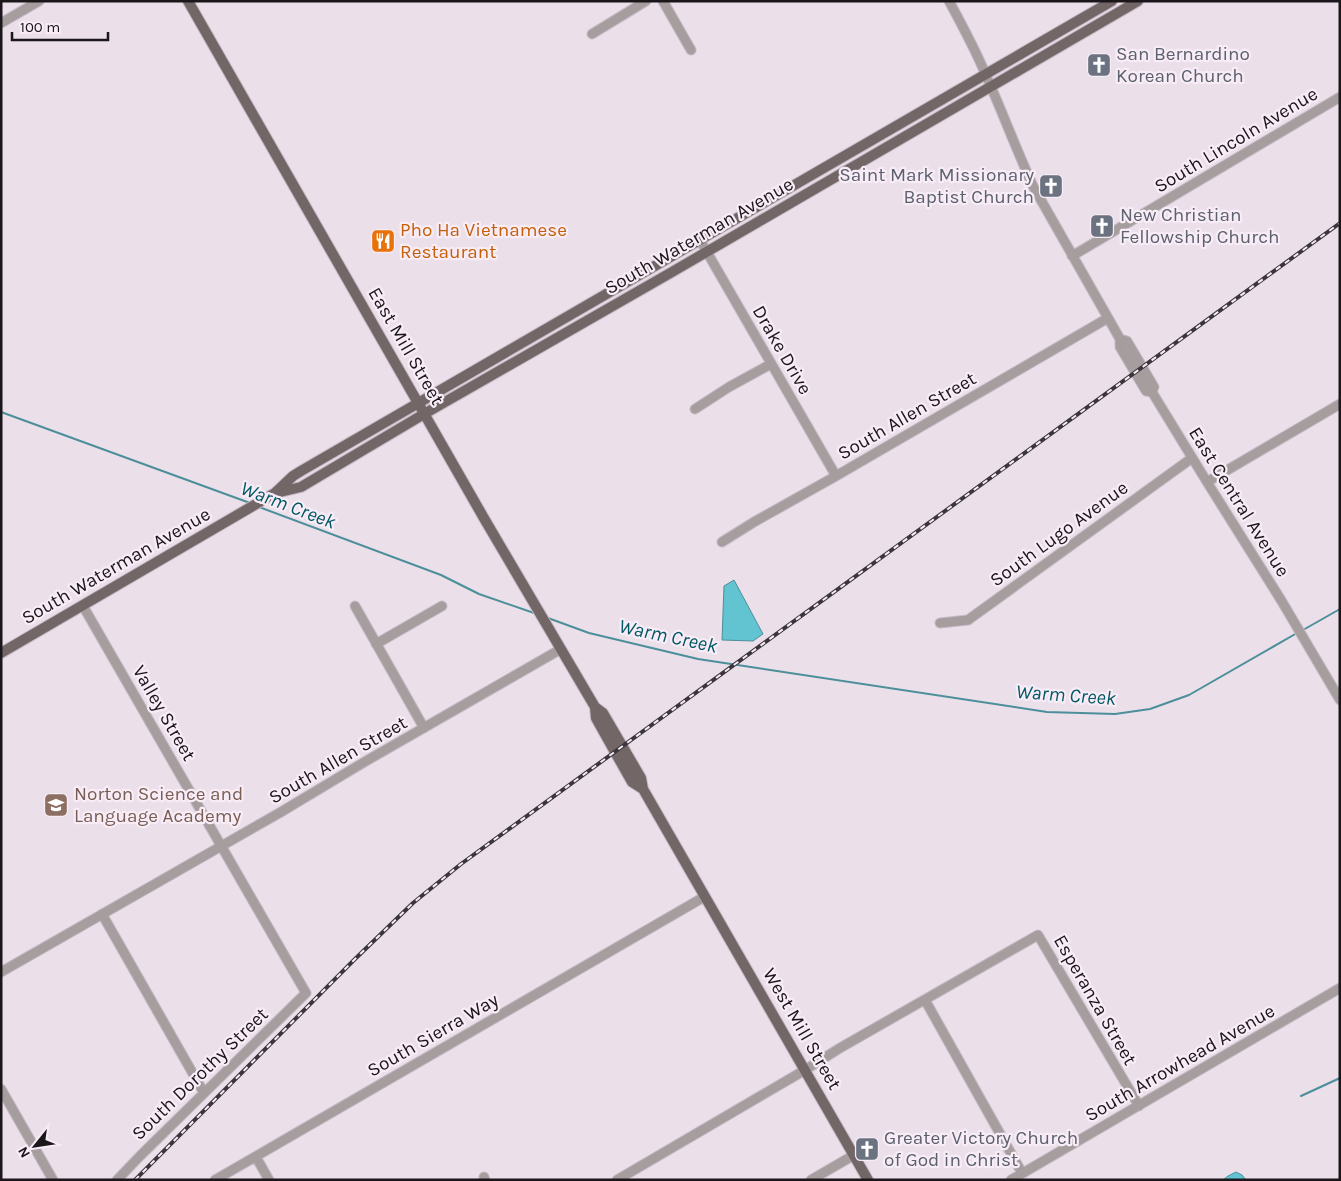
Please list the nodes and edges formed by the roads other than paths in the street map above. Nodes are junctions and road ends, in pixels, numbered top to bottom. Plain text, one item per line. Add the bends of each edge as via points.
1 (39, 1) edge
2 (188, 1) edge
3 (646, 1) edge
4 (663, 1) edge
5 (949, 1) edge
6 (1112, 1) edge
7 (1138, 1) edge
8 (1, 23) edge
9 (592, 34) dead end
10 (691, 50) dead end
11 (986, 74) junction
12 (991, 87) junction
13 (1340, 97) edge
14 (873, 139) junction
15 (833, 178) junction
16 (700, 240) junction
17 (707, 252) junction
18 (1072, 256) junction
19 (1108, 318) junction
20 (770, 364) junction
21 (418, 403) junction
22 (1340, 404) edge
23 (695, 409) dead end
24 (424, 414) junction
25 (358, 438) junction
26 (1192, 458) junction
27 (836, 476) junction
28 (1207, 482) junction
29 (301, 487) junction
30 (274, 493) junction
31 (722, 542) dead end
32 (83, 606) junction
33 (354, 606) dead end
34 (442, 606) dead end
35 (940, 623) dead end
36 (376, 644) junction
37 (561, 649) junction
38 (1, 653) edge
39 (1338, 693) edge
40 (424, 728) junction
41 (221, 846) junction
42 (704, 897) junction
43 (102, 914) junction
44 (1, 972) edge
45 (1340, 988) edge
46 (306, 993) joint
47 (925, 1000) junction
48 (805, 1070) junction
49 (1, 1089) edge
50 (204, 1093) junction
51 (1139, 1106) junction
52 (854, 1155) junction
53 (256, 1157) junction
54 (1022, 1173) junction
55 (53, 1180) edge
56 (117, 1180) edge
57 (215, 1180) edge
58 (269, 1180) edge
59 (617, 1180) edge
60 (811, 1180) edge
61 (868, 1180) edge
62 (1010, 1180) edge

1 - 8 street
2 - 21 main road, East Mill Street
3 - 9 street
4 - 10 street
5 - 11 street, East Central Avenue
6 - 11 main road, South Waterman Avenue
7 - 12 main road, South Waterman Avenue
11 - 12 street, East Central Avenue
11 - 14 main road, South Waterman Avenue
12 - 15 main road, South Waterman Avenue
12 - 18 street, East Central Avenue via 1033,186
13 - 18 street, South Lincoln Avenue
14 - 15 main road via 851,160 833,171
14 - 16 main road, South Waterman Avenue
15 - 17 main road, South Waterman Avenue
16 - 17 street, Drake Drive
16 - 21 main road, South Waterman Avenue
17 - 20 street, Drake Drive
17 - 24 main road, South Waterman Avenue
18 - 19 street, East Central Avenue
19 - 26 street, East Central Avenue via 1135,373 1146,391 1152,392
19 - 27 street, South Allen Street
20 - 23 street
20 - 27 street, Drake Drive
21 - 24 main road, East Mill Street
21 - 25 main road, South Waterman Avenue
22 - 28 street
24 - 29 main road, South Waterman Avenue
24 - 37 main road, East Mill Street
25 - 29 main road via 352,450 300,480
25 - 30 main road, South Waterman Avenue via 293,476
26 - 28 street, East Central Avenue
26 - 35 street, South Lugo Avenue via 968,620
27 - 31 street, South Allen Street
28 - 39 street, East Central Avenue
29 - 30 main road, South Waterman Avenue
30 - 32 main road, South Waterman Avenue
32 - 38 main road, South Waterman Avenue
32 - 41 street, Valley Street
33 - 36 street
34 - 36 street
36 - 40 street
37 - 40 street, South Allen Street
37 - 42 main road, East Mill Street via 595,707 596,718 632,782 643,789
40 - 41 street, South Allen Street
41 - 43 street, South Allen Street
41 - 46 street, Valley Street
42 - 48 main road, West Mill Street
42 - 53 street, South Sierra Way
43 - 44 street, South Allen Street
43 - 50 street
45 - 51 street, South Arrowhead Avenue
46 - 50 street, South Dorothy Street
47 - 48 street
47 - 51 street, Esperanza Street via 1038,935
47 - 54 street
48 - 52 main road, West Mill Street
48 - 59 street
49 - 55 street
50 - 56 street, South Dorothy Street
51 - 54 street, South Arrowhead Avenue
52 - 60 street
52 - 61 main road, West Mill Street
53 - 57 street, South Sierra Way
53 - 58 street
54 - 62 street, South Arrowhead Avenue

